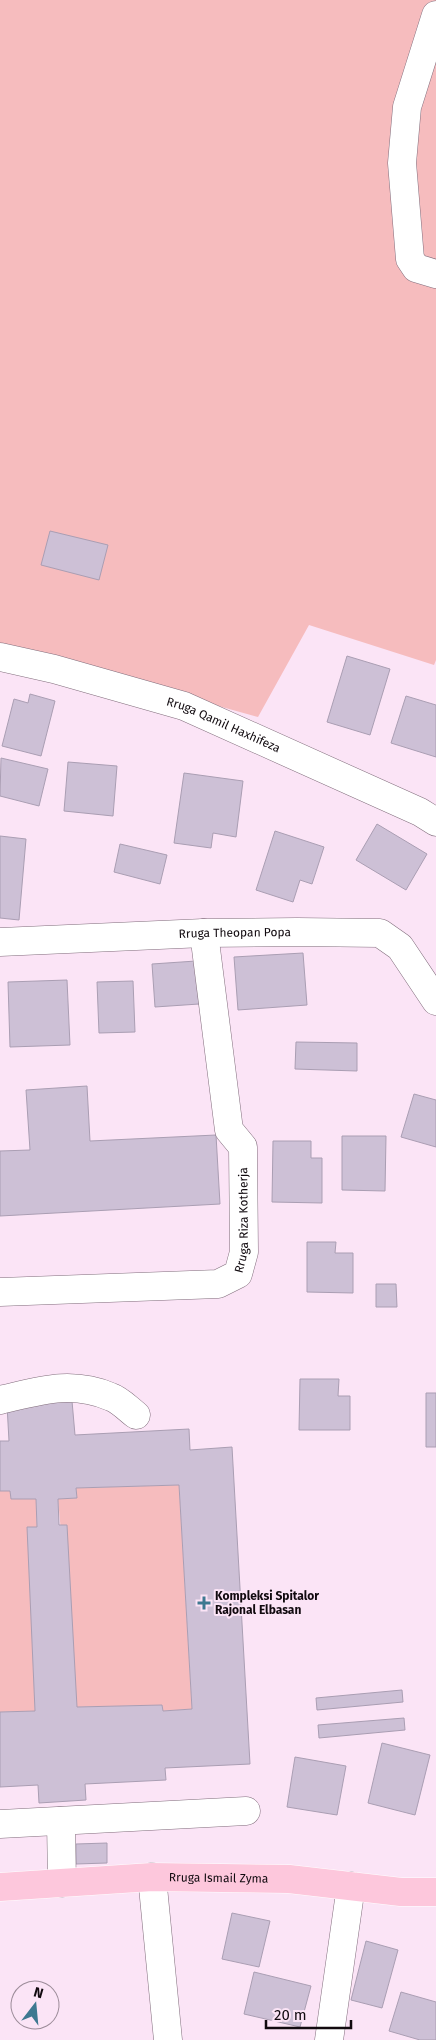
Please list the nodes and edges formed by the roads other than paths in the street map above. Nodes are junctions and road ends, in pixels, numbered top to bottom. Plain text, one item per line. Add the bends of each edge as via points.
1 (436, 14) edge
2 (436, 274) edge
3 (0, 657) edge
4 (436, 822) edge
5 (204, 933) junction
6 (0, 942) edge
7 (436, 1001) edge
8 (0, 1292) edge
9 (0, 1400) edge
10 (136, 1415) dead end
11 (246, 1811) dead end
12 (61, 1821) junction
13 (0, 1824) edge
14 (152, 1877) junction
15 (62, 1883) junction
16 (351, 1886) junction
17 (0, 1888) edge
18 (436, 1892) edge
19 (168, 2040) edge
20 (329, 2040) edge

1 - 2 street via 407,107 402,163 410,259 416,268
3 - 4 street, Rruga Qamil Haxhifeza via 184,706
5 - 6 street, Rruga Theopan Popa
5 - 7 street, Rruga Theopan Popa via 380,933 400,947
5 - 8 street, Rruga Riza Kotherja via 229,1130 243,1147 244,1252 238,1274 218,1284
9 - 10 street via 49,1389 77,1387 112,1397
11 - 12 street
12 - 13 street
12 - 15 street
14 - 15 main road, Rruga Ismail Zyma
14 - 16 main road, Rruga Ismail Zyma via 289,1879
14 - 19 street
15 - 17 main road, Rruga Ismail Zyma
16 - 18 main road, Rruga Ismail Zyma
16 - 20 street

